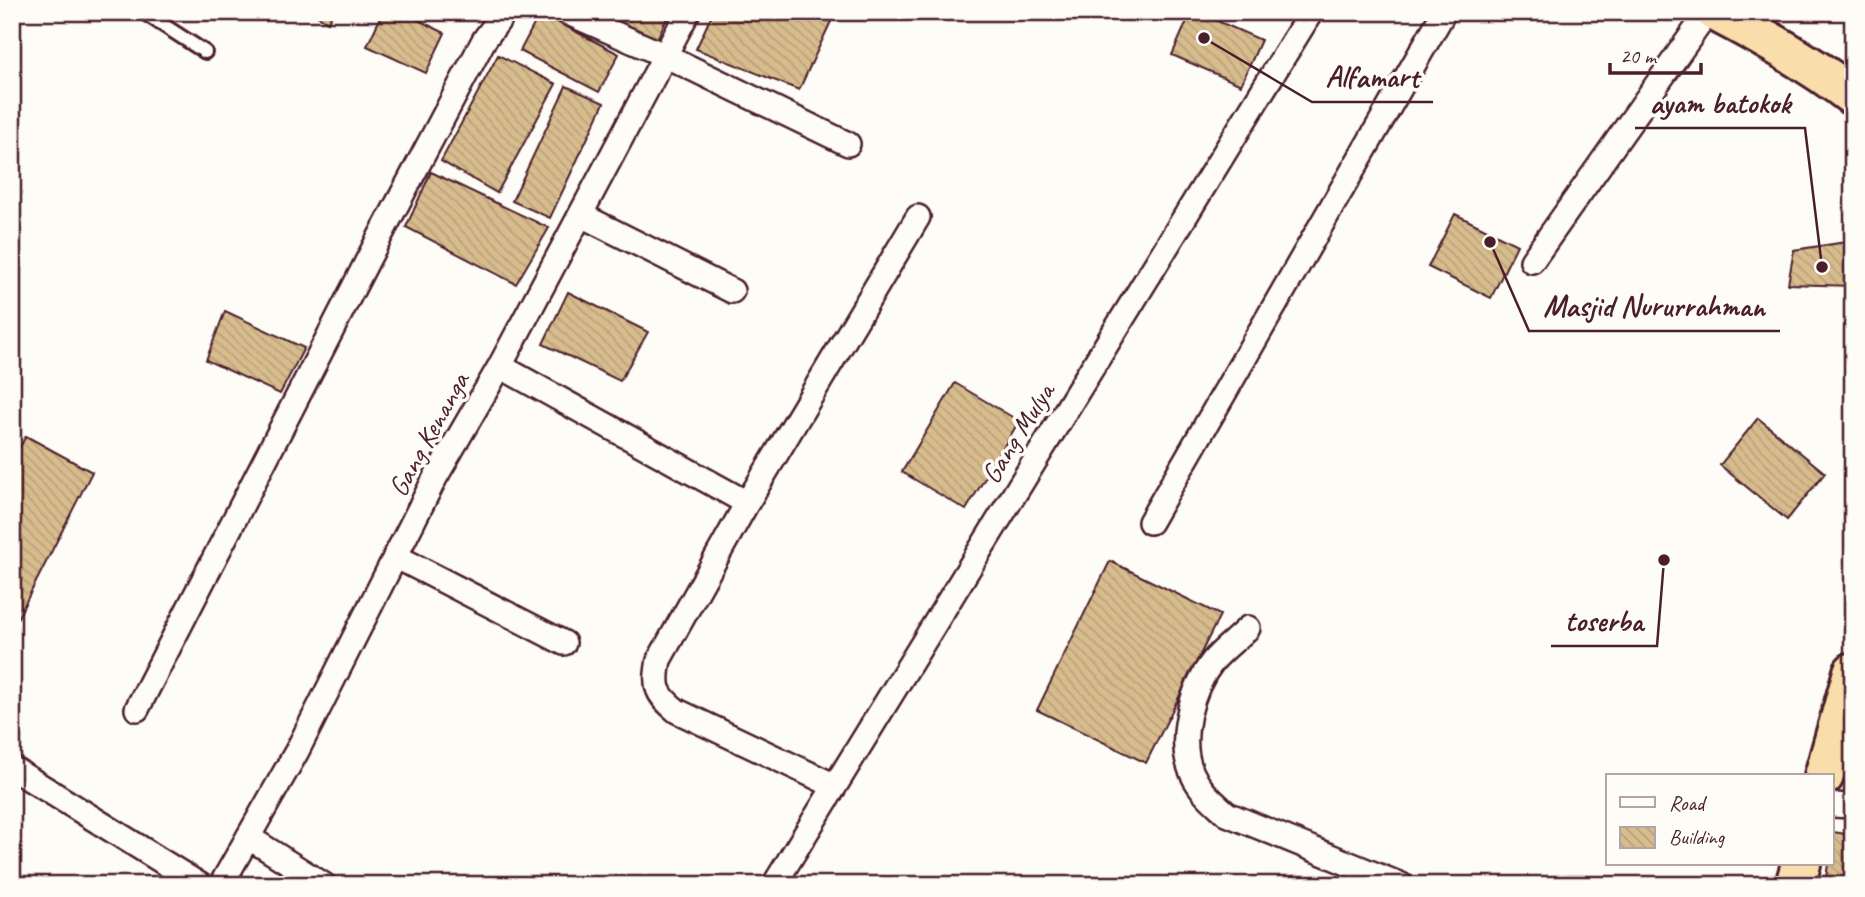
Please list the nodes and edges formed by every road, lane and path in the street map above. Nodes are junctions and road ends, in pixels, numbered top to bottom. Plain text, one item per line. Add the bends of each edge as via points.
1 (143, 12) edge
2 (505, 12) edge
3 (566, 12) edge
4 (688, 12) edge
5 (1311, 12) edge
6 (1444, 12) edge
7 (1708, 12) edge
8 (1716, 12) edge
9 (205, 52) dead end
10 (666, 56) junction
11 (1853, 96) edge
12 (848, 144) dead end
13 (581, 215) junction
14 (918, 217) dead end
15 (1532, 261) dead end
16 (732, 291) dead end
17 (500, 366) junction
18 (747, 503) junction
19 (1150, 522) dead end
20 (395, 556) junction
21 (1248, 628) dead end
22 (564, 643) dead end
23 (1853, 672) edge
24 (137, 709) dead end
25 (12, 768) edge
26 (1825, 774) edge
27 (835, 786) junction
28 (1834, 805) edge
29 (1853, 806) edge
30 (248, 837) junction
31 (1800, 866) edge
32 (200, 885) edge
33 (220, 885) edge
34 (324, 885) edge
35 (774, 885) edge
36 (1401, 885) edge
37 (1795, 885) edge

1 - 9 lane
2 - 24 street via 484,40 382,232
3 - 10 street
4 - 10 street, Gang Kenanga
5 - 27 street, Gang Mulya
6 - 19 street
7 - 15 street
8 - 11 highway via 1772,41
10 - 12 street
10 - 13 street, Gang Kenanga
13 - 16 street
13 - 17 street, Gang Kenanga
14 - 18 street
17 - 18 street
17 - 20 street, Gang Kenanga
18 - 27 street via 659,660 655,684 665,702 677,711
20 - 22 street
20 - 30 street, Gang Kenanga via 297,751
21 - 36 street via 1213,661 1198,686 1185,742 1191,772 1204,794 1227,814
23 - 26 highway
25 - 32 street
27 - 35 street, Gang Mulya
28 - 29 street
30 - 33 street, Gang Kenanga
30 - 34 street
31 - 37 highway

